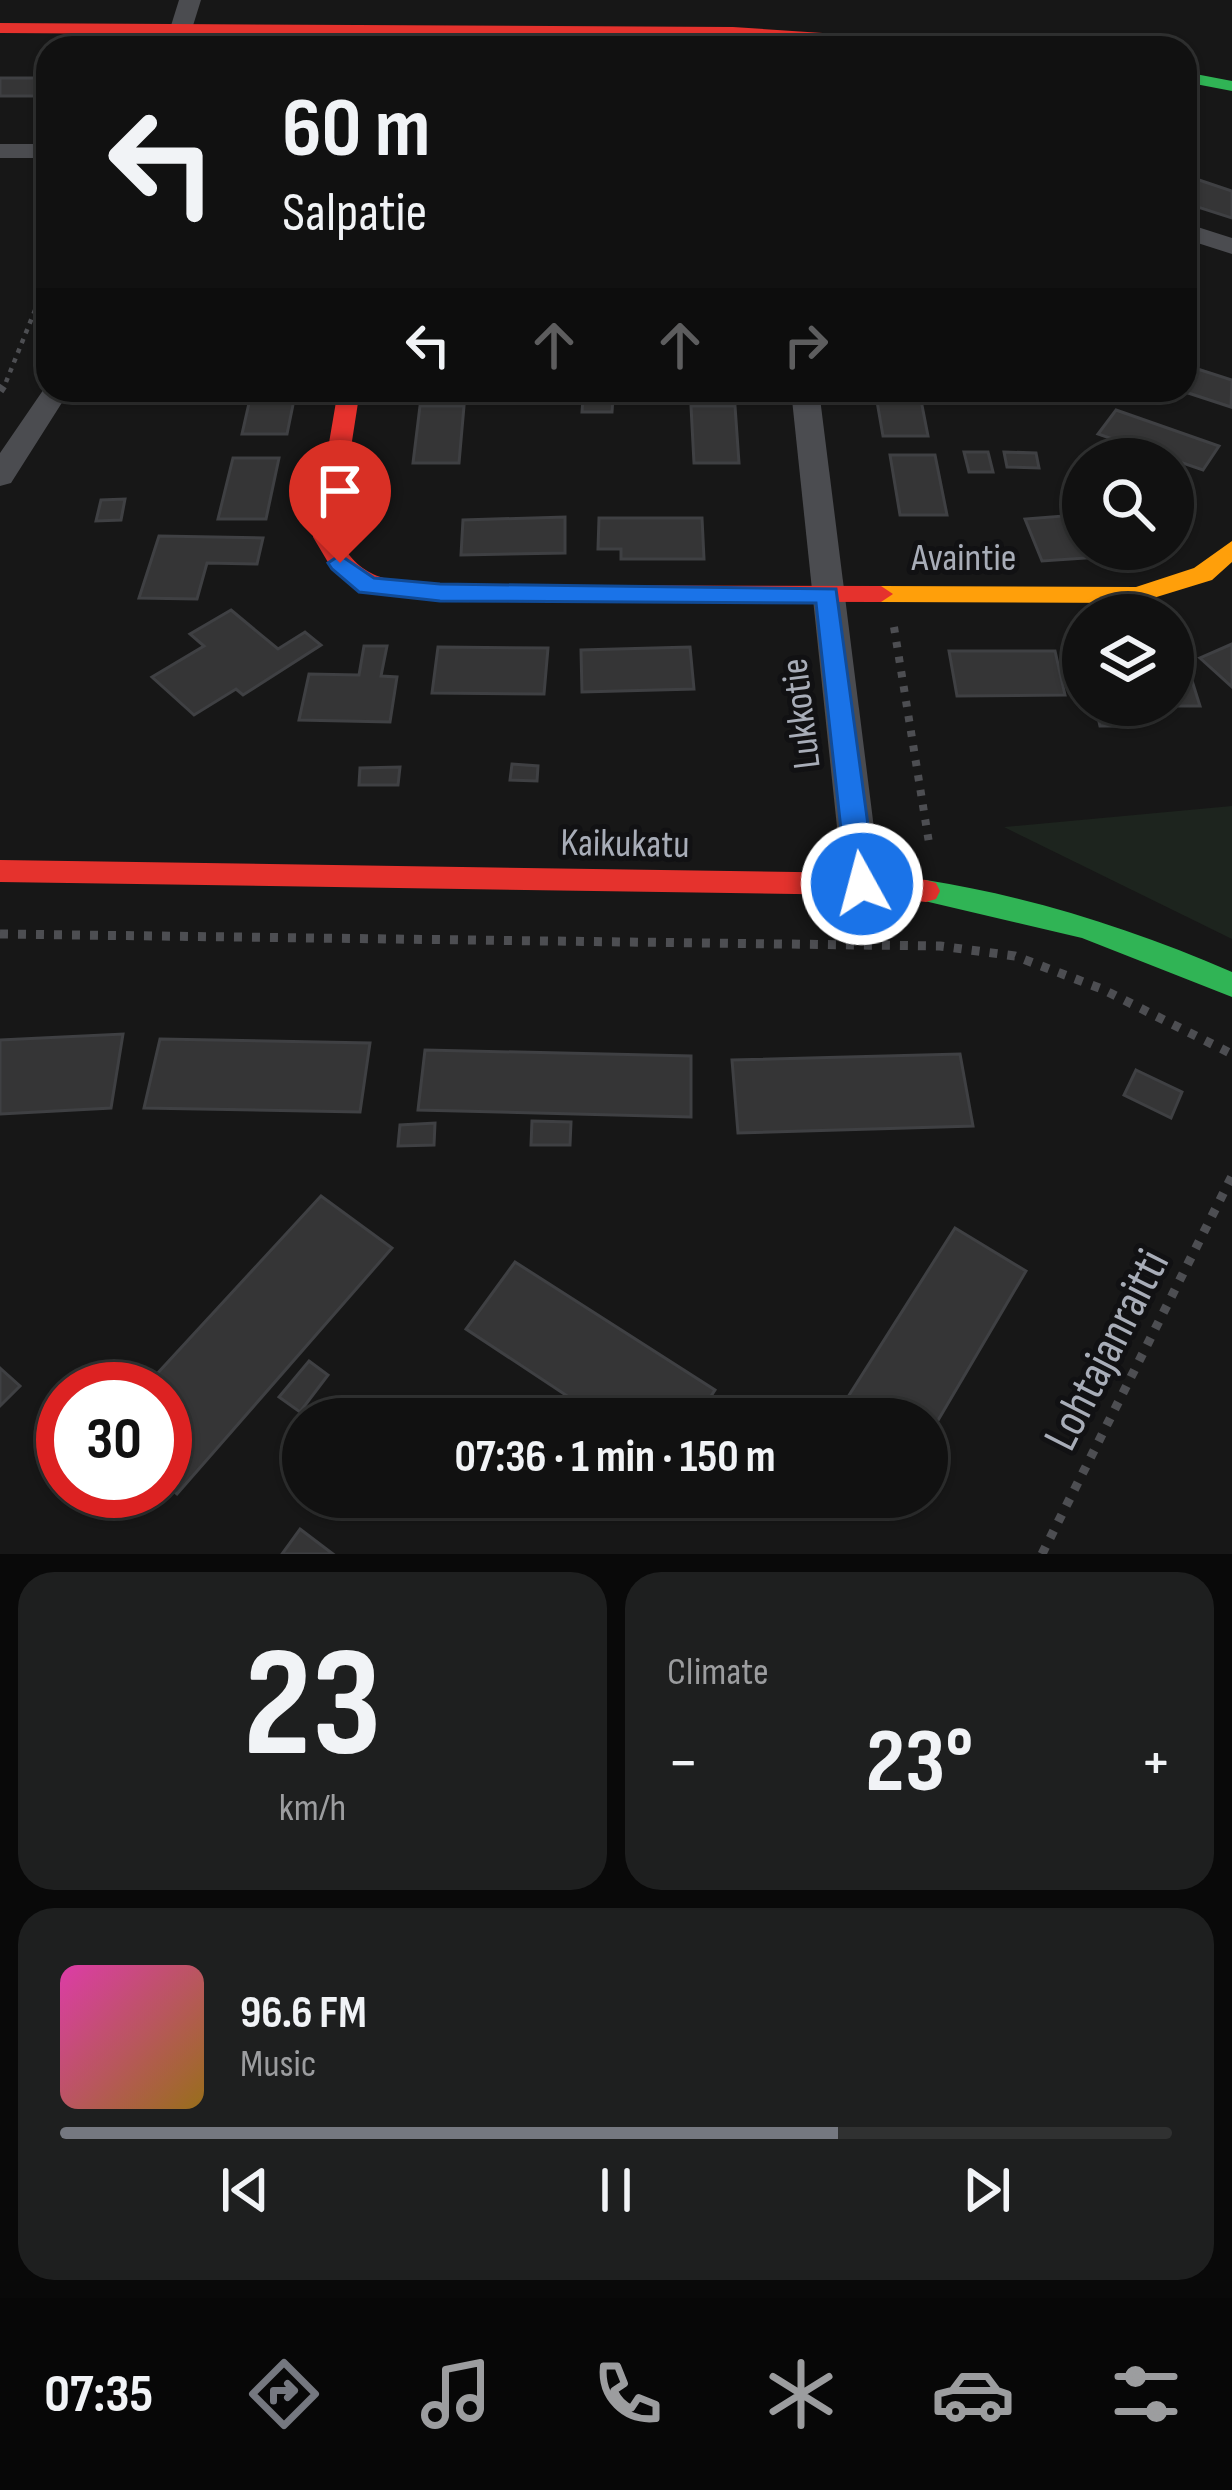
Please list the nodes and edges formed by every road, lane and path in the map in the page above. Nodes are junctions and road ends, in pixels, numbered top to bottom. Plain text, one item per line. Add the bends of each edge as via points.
1 (190, 0) edge
2 (0, 28) edge
3 (129, 36) edge
4 (179, 36) edge
5 (416, 36) edge
6 (793, 36) edge
7 (1197, 79) edge
8 (1232, 86) edge
9 (0, 151) edge
10 (36, 151) edge
11 (1197, 235) edge
12 (1232, 246) edge
13 (36, 309) edge
14 (0, 391) edge
15 (48, 402) edge
16 (347, 402) edge
17 (806, 402) edge
18 (0, 476) edge
19 (1232, 549) edge
20 (827, 595) junction
21 (889, 595) junction
22 (0, 871) edge
23 (862, 884) junction
24 (937, 889) junction
25 (0, 934) edge
26 (1232, 985) edge
27 (1232, 1054) edge
28 (1232, 1176) edge
29 (1042, 1554) edge

1 - 4 street
2 - 3 street
5 - 6 street
7 - 8 street
9 - 10 street
11 - 12 street
13 - 14 path
15 - 18 street
16 - 20 street, Avaintie via 326,537 340,563 368,586
17 - 20 street, Lukkotie
19 - 21 street, Avaintie via 1183,583 1137,595
20 - 21 street, Avaintie
20 - 23 street, Lukkotie
21 - 24 path
22 - 23 street, Kaikukatu
23 - 24 street, Kaikukatu
24 - 26 street, Kaikukatu via 1108,931
25 - 27 path via 940,946 1015,956
28 - 29 path, Lohtajanraitti

